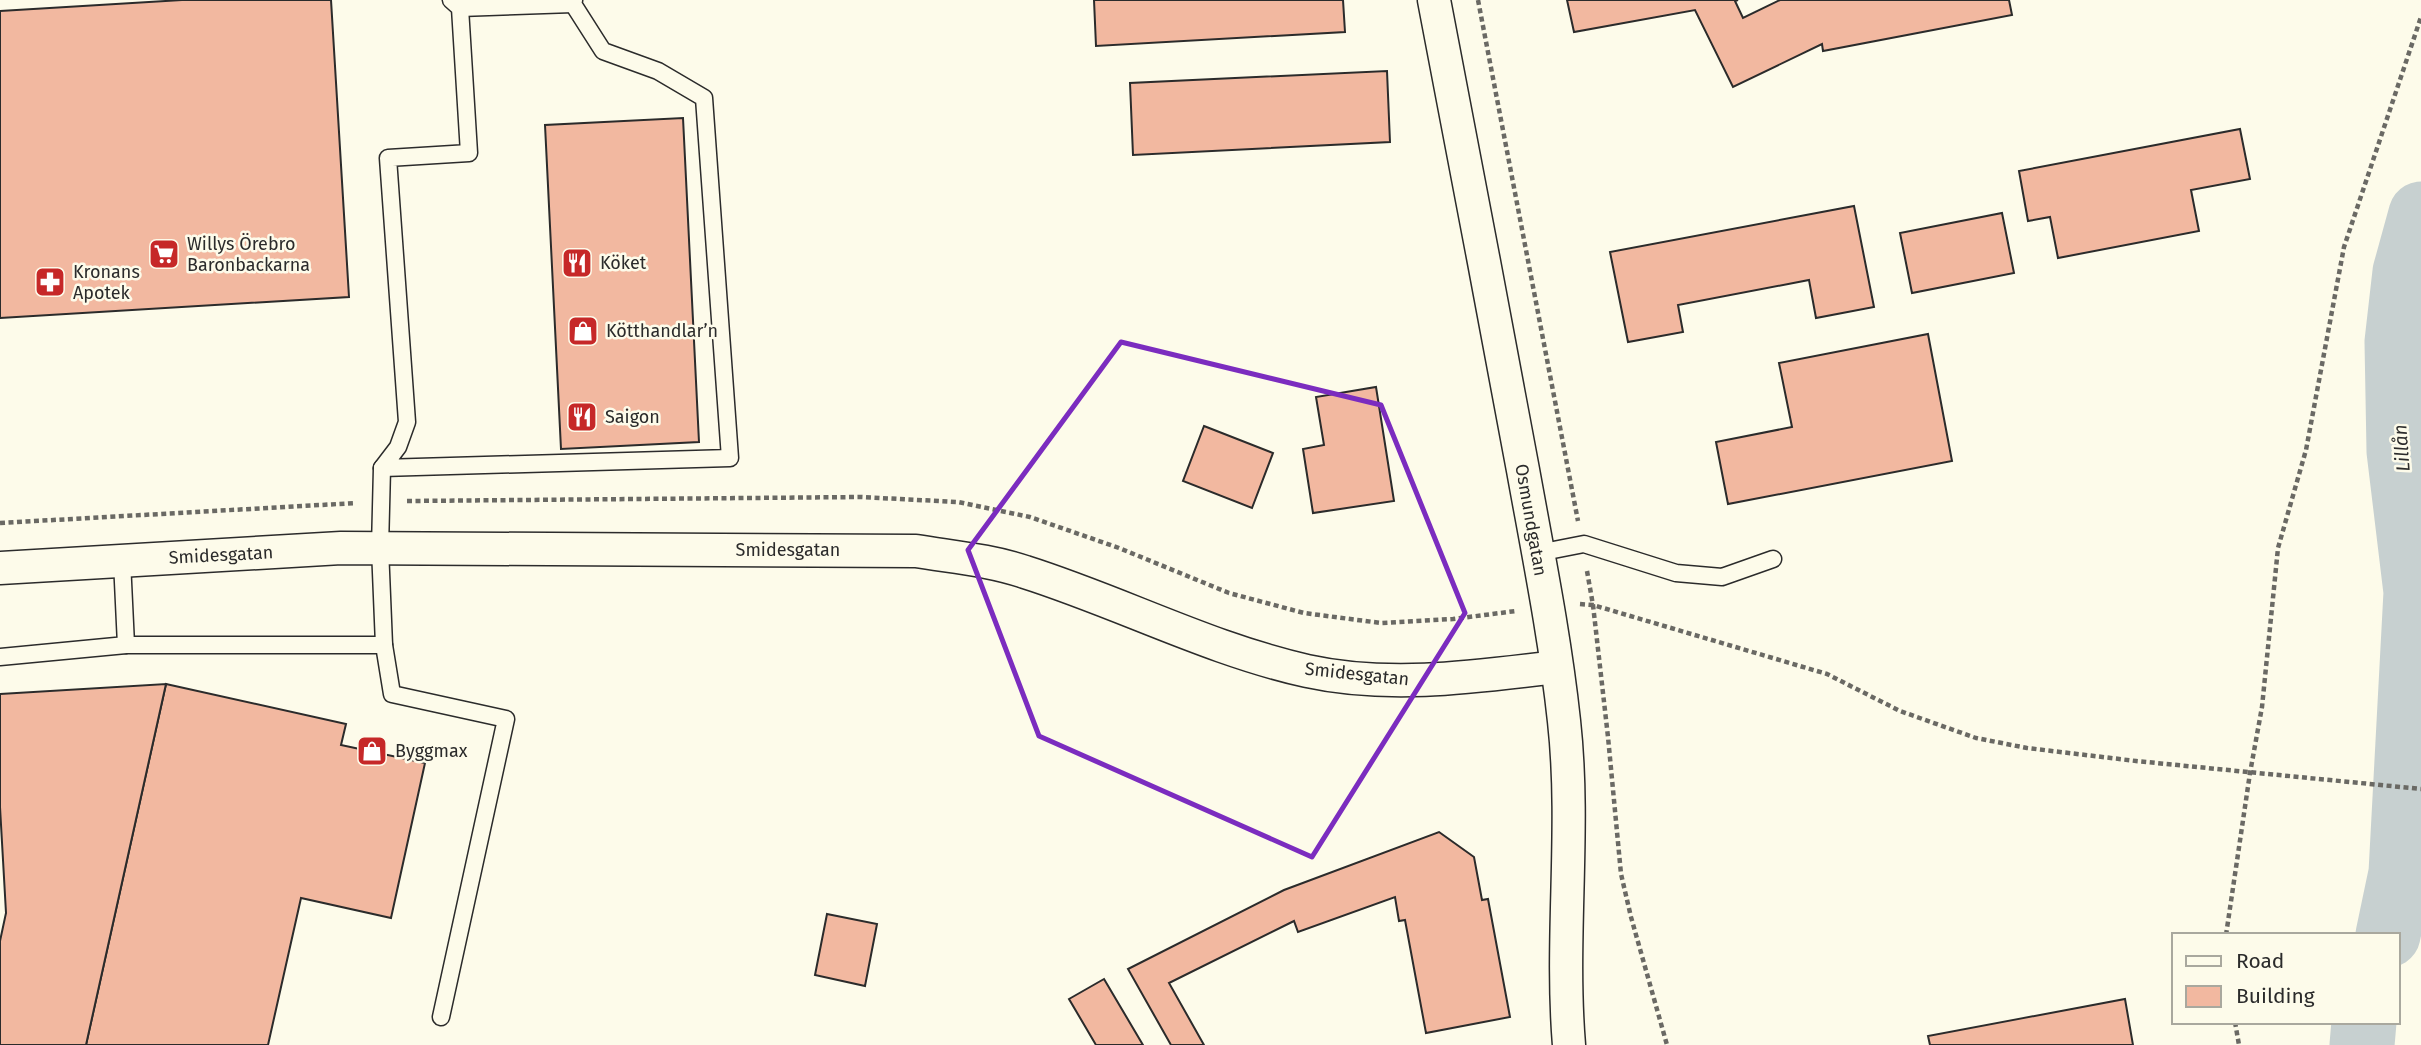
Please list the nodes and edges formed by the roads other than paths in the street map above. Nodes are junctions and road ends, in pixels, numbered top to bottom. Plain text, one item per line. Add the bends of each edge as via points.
1 (1434, 0) edge
2 (573, 2) edge
3 (455, 4) edge
4 (382, 468) junction
5 (380, 548) junction
6 (1538, 553) junction
7 (1773, 559) dead end
8 (122, 561) junction
9 (0, 568) edge
10 (126, 645) junction
11 (384, 645) junction
12 (0, 657) edge
13 (1556, 667) junction
14 (441, 1017) dead end
15 (1569, 1045) edge

1 - 6 street, Osmundgatan
2 - 3 lane
2 - 4 lane via 603,51 658,71 704,98 730,458
3 - 4 lane via 469,153 388,158 407,422 398,447
4 - 5 lane
5 - 8 street, Smidesgatan
5 - 11 lane
5 - 13 street, Smidesgatan via 916,551 1022,571 1240,653 1309,671 1376,680 1426,680
6 - 7 lane via 1584,544 1676,573 1721,577
6 - 13 street, Osmundgatan
8 - 9 street, Smidesgatan
8 - 10 lane
10 - 11 lane
10 - 12 lane
11 - 14 lane via 392,694 506,719
13 - 15 street, Osmundgatan via 1570,790 1565,981

